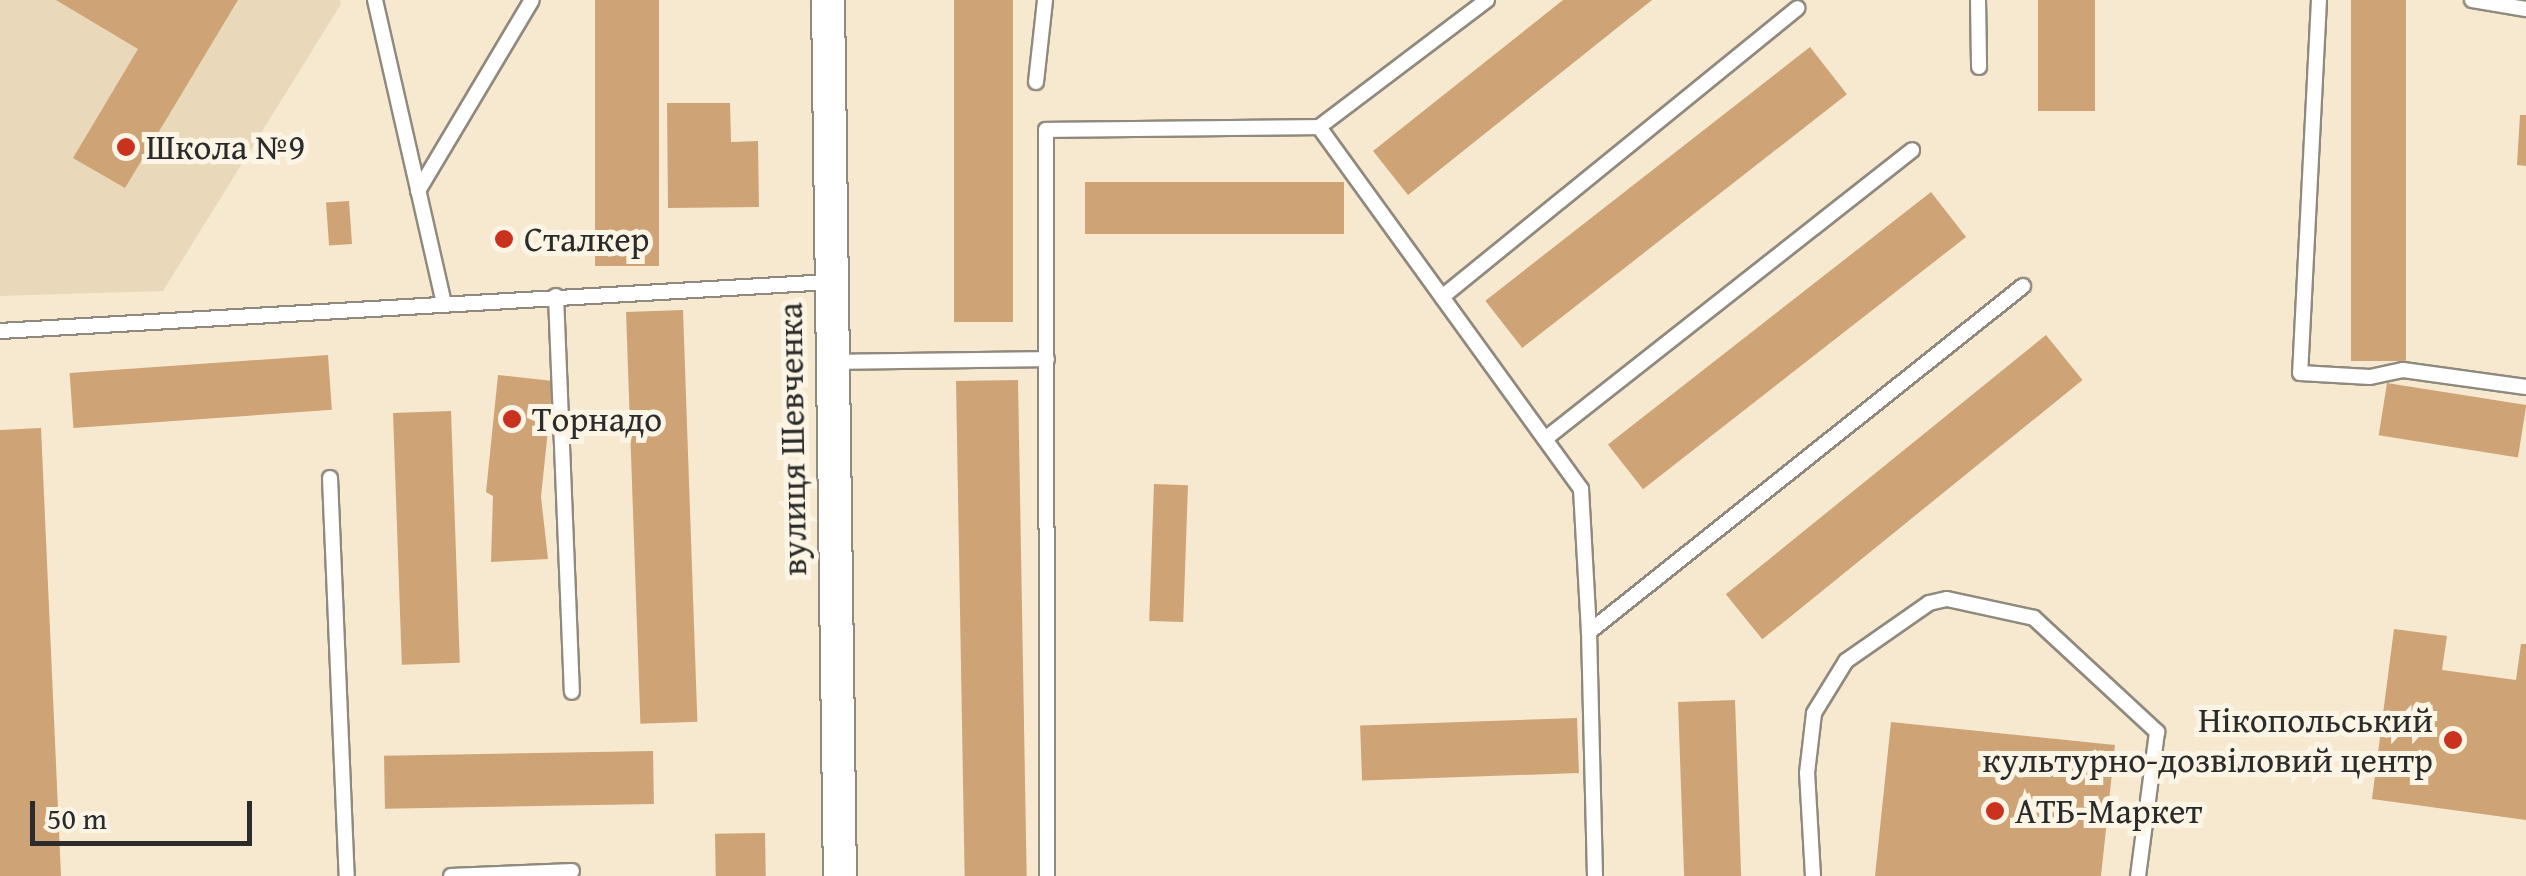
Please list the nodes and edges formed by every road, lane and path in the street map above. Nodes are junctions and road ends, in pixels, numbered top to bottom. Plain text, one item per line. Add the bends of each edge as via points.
1 (375, 0) edge
2 (532, 0) edge
3 (828, 0) edge
4 (1045, 0) edge
5 (1487, 0) edge
6 (1978, 0) edge
7 (2319, 0) edge
8 (2472, 0) edge
9 (1798, 8) dead end
10 (2526, 9) edge
11 (1979, 67) dead end
12 (1036, 82) dead end
13 (1319, 127) junction
14 (1912, 150) dead end
15 (418, 191) junction
16 (830, 282) junction
17 (2023, 286) dead end
18 (556, 296) junction
19 (1442, 297) junction
20 (444, 303) junction
21 (0, 330) edge
22 (1047, 359) junction
23 (831, 362) junction
24 (2526, 386) edge
25 (1545, 439) junction
26 (330, 478) dead end
27 (1589, 632) junction
28 (572, 692) dead end
29 (572, 871) dead end
30 (347, 876) edge
31 (450, 876) edge
32 (840, 876) edge
33 (1047, 876) edge
34 (1595, 876) edge
35 (1813, 876) edge
36 (2138, 876) edge

1 - 15 lane
2 - 15 lane
3 - 16 street, вулиця Шевченка
4 - 12 lane
5 - 13 lane
6 - 11 lane
7 - 24 lane via 2300,373 2370,377 2404,370
8 - 10 lane
9 - 19 lane
13 - 19 lane
13 - 22 lane via 1046,130
14 - 25 lane
15 - 20 lane
16 - 18 lane
16 - 23 street, вулиця Шевченка
17 - 27 lane
18 - 20 lane
18 - 28 lane
19 - 25 lane
20 - 21 lane
22 - 23 lane
22 - 33 lane
23 - 32 street, вулиця Шевченка
25 - 27 lane via 1581,489
26 - 30 lane
27 - 34 lane
29 - 31 lane
35 - 36 lane via 1807,773 1814,712 1846,661 1929,602 1947,599 2034,618 2157,732

